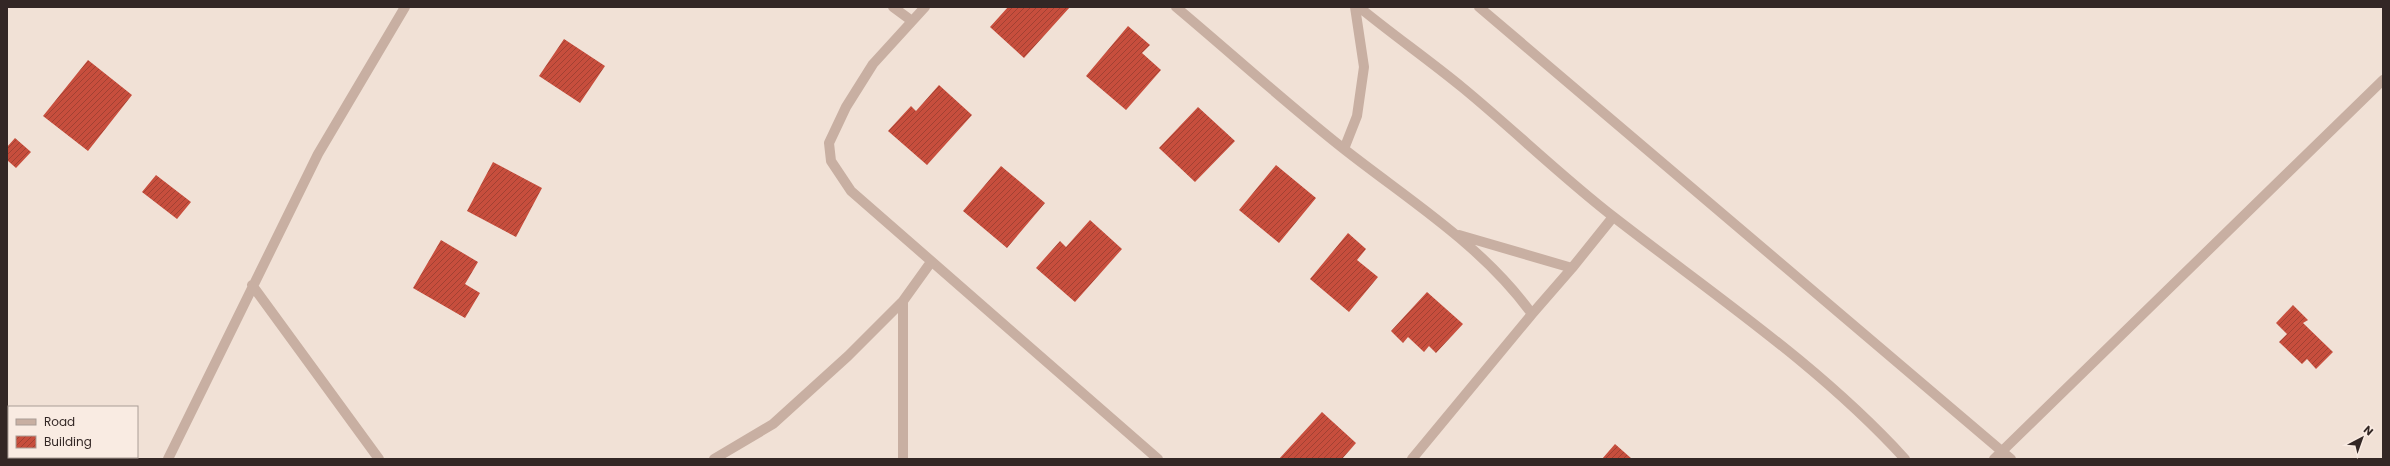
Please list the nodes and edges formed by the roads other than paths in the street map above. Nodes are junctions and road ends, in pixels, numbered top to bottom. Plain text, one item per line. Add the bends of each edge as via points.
1 (405, 7) edge
2 (893, 7) edge
3 (925, 7) edge
4 (1176, 7) edge
5 (1355, 7) edge
6 (1359, 7) edge
7 (1479, 7) edge
8 (912, 21) junction
9 (2383, 80) edge
10 (1344, 149) junction
11 (1614, 217) junction
12 (1457, 234) junction
13 (931, 262) junction
14 (1572, 268) junction
15 (252, 286) junction
16 (902, 301) junction
17 (1532, 314) junction
18 (2001, 450) junction
19 (168, 459) edge
20 (379, 459) edge
21 (714, 459) edge
22 (903, 459) edge
23 (1158, 459) edge
24 (1412, 459) edge
25 (1905, 459) edge
26 (1994, 459) edge
27 (2011, 459) edge

1 - 15 street via 318,154
2 - 8 street
3 - 8 street
4 - 10 street
5 - 10 street via 1364,67 1357,116
6 - 11 street via 1462,87
7 - 18 street
8 - 13 street via 873,64 846,107 829,143 831,161 851,191
9 - 18 street
10 - 12 street
11 - 14 street
11 - 25 street via 1735,308 1869,420
12 - 14 street
12 - 17 street via 1516,292
13 - 16 street
13 - 23 street
14 - 17 street
15 - 19 street
15 - 20 street
16 - 21 street via 848,356 773,424
16 - 22 street
17 - 24 street
18 - 26 street
18 - 27 street

